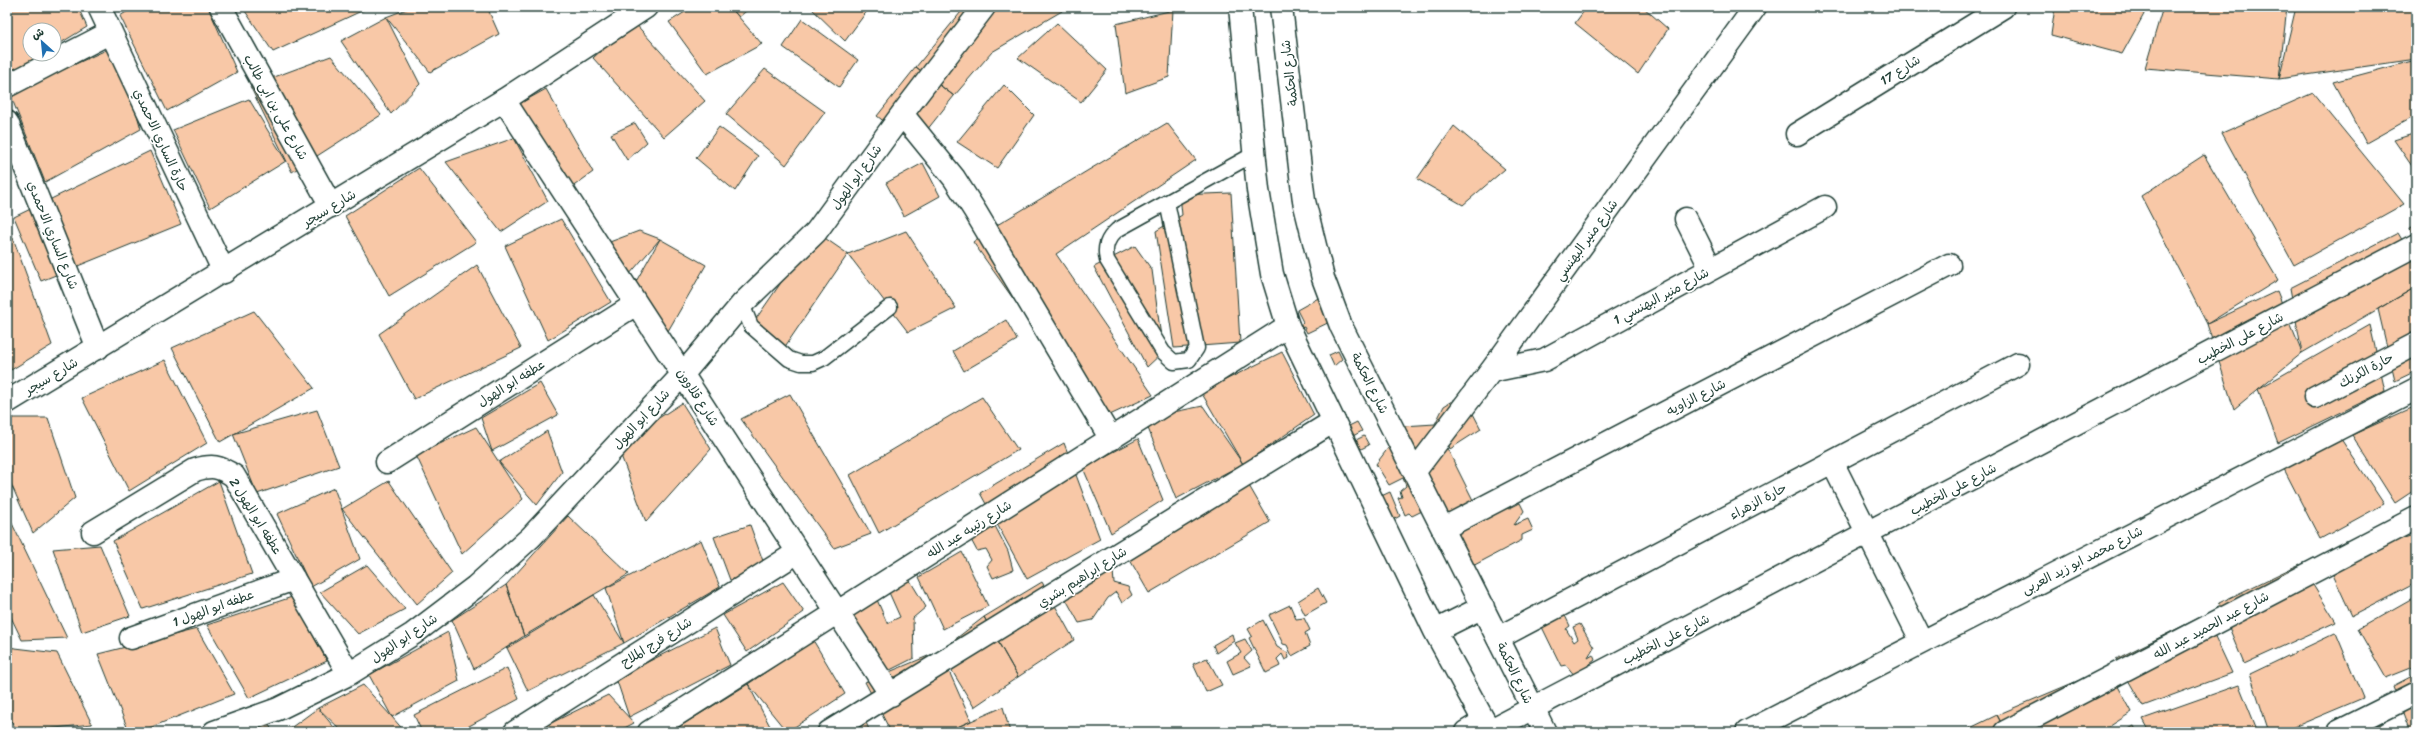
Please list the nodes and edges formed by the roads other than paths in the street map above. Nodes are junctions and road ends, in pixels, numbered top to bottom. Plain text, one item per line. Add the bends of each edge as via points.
1 (99, 7) edge
2 (221, 7) edge
3 (646, 7) edge
4 (984, 7) edge
5 (1240, 7) edge
6 (1281, 7) edge
7 (1756, 7) edge
8 (2003, 7) edge
9 (111, 32) junction
10 (7, 86) edge
11 (504, 100) junction
12 (902, 114) junction
13 (7, 122) edge
14 (1797, 134) dead end
15 (1254, 154) junction
16 (1166, 202) junction
17 (331, 206) junction
18 (1825, 207) dead end
19 (1686, 219) dead end
20 (2416, 245) edge
21 (1949, 265) dead end
22 (1711, 269) junction
23 (224, 272) junction
24 (636, 304) junction
25 (742, 304) junction
26 (890, 307) dead end
27 (1288, 326) junction
28 (2416, 344) edge
29 (98, 348) junction
30 (2018, 364) dead end
31 (1491, 370) junction
32 (683, 374) junction
33 (2416, 389) edge
34 (2316, 397) dead end
35 (7, 402) edge
36 (1334, 421) junction
37 (1111, 439) junction
38 (387, 462) dead end
39 (1832, 462) junction
40 (1414, 471) junction
41 (2416, 518) edge
42 (1444, 528) junction
43 (93, 532) dead end
44 (1868, 534) junction
45 (798, 552) junction
46 (294, 579) junction
47 (1483, 607) junction
48 (837, 613) junction
49 (1436, 631) junction
50 (131, 638) dead end
51 (1498, 638) junction
52 (1922, 642) junction
53 (349, 674) junction
54 (2416, 693) edge
55 (890, 694) junction
56 (1533, 708) junction
57 (1482, 729) edge
58 (214, 732) edge
59 (515, 732) edge
60 (649, 732) edge
61 (829, 732) edge
62 (1544, 732) edge
63 (1747, 732) edge
64 (2005, 732) edge
65 (2338, 732) edge

1 - 9 street, حارة الساري الاحمدي
2 - 17 street, شارع على بن ابى طالب
3 - 11 street, شارع سيجر
4 - 12 street, شارع ابو الهول
5 - 15 street
6 - 40 street, شارع الحكمة via 1304,201 1323,278 1341,326
7 - 31 street, شارع منير البهنسي
8 - 14 street, شارع 17
9 - 10 street
9 - 23 street, حارة الساري الاحمدي
11 - 17 street, شارع سيجر
11 - 24 street, شارع قلاوون
12 - 25 street, شارع ابو الهول via 816,232
12 - 37 street via 954,178
13 - 29 street, شارع الساري الاحمدي
15 - 16 lane
15 - 27 street via 1272,274
16 - 16 lane via 1117,230 1110,236 1106,252 1108,260 1163,352 1174,362 1189,360 1196,348
17 - 23 street, شارع سيجر
18 - 22 street, شارع منير البهنسي 1
19 - 22 street
20 - 44 street, شارع على الخطيب
21 - 42 street, شارع الزاويه
22 - 31 street, شارع منير البهنسي 1 via 1544,360
23 - 29 street, شارع سيجر
24 - 32 street, شارع قلاوون
24 - 38 street, عطفه ابو الهول
25 - 26 lane via 751,326 789,360 801,363 813,363 824,358
25 - 32 street, شارع ابو الهول
27 - 36 street
27 - 37 street, شارع رتيبه عبد الله
28 - 34 street, حارة الكرنك
29 - 35 street, شارع سيجر
30 - 39 street, حارة الزهراء
31 - 40 street, شارع منير البهنسي
32 - 45 street, شارع قلاوون
32 - 53 street, شارع ابو الهول via 531,537 475,587 413,634
33 - 52 street, شارع محمد ابو زيد العربى
36 - 49 street
36 - 55 street, شارع ابراهيم بشري
37 - 48 street, شارع رتيبه عبد الله
39 - 44 street
39 - 51 street, حارة الزهراء
40 - 42 street, شارع الحكمة
41 - 64 street, شارع عبد الحميد عبد الله
42 - 47 street, شارع الحكمة
43 - 46 street, عطفه ابو الهول 2 via 195,470 219,466 234,476
44 - 52 street
44 - 56 street, شارع على الخطيب
45 - 48 street, شارع قلاوون
45 - 59 street, شارع فرج الملاح
46 - 50 street, عطفه ابو الهول 1
46 - 53 street, عطفه ابو الهول 2
47 - 49 street
47 - 51 street, شارع الحكمة
48 - 55 street, شارع قلاوون
48 - 60 street, شارع رتيبه عبد الله
49 - 57 street
51 - 56 street, شارع الحكمة
52 - 63 street, شارع محمد ابو زيد العربى
53 - 58 street, شارع ابو الهول via 278,709
54 - 65 street
55 - 61 street, شارع ابراهيم بشري
56 - 57 street, شارع على الخطيب
56 - 62 street, شارع الحكمة

